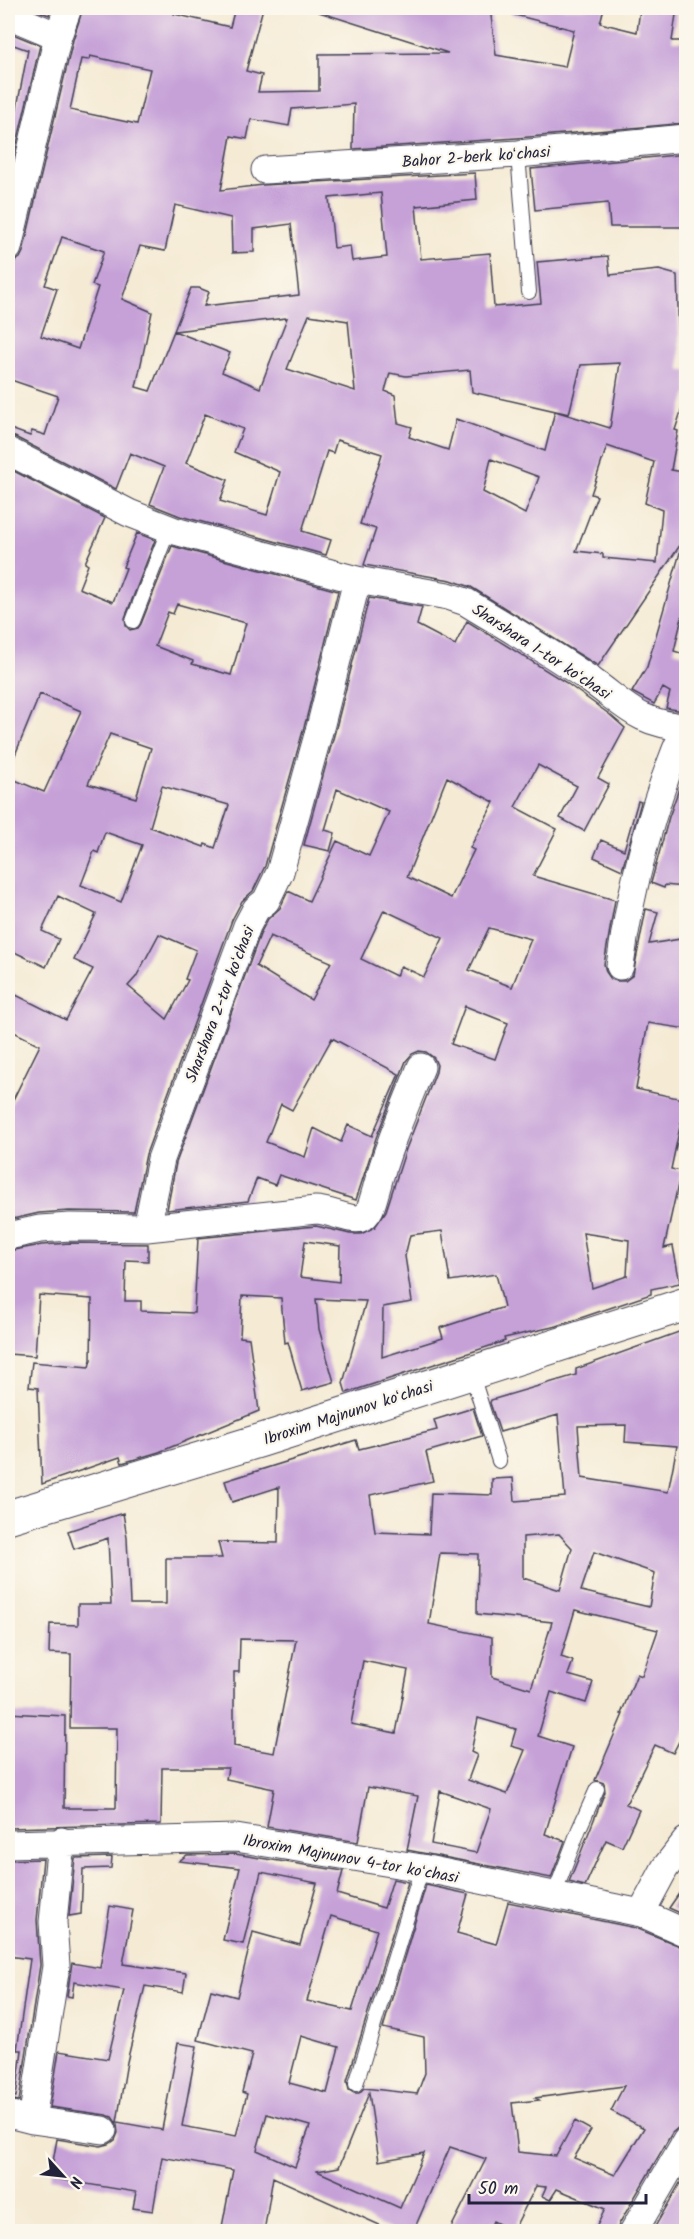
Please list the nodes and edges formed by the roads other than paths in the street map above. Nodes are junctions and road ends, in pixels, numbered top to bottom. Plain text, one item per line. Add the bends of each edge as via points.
1 (68, 8) edge
2 (8, 15) edge
3 (58, 36) junction
4 (687, 138) edge
5 (518, 154) junction
6 (266, 170) dead end
7 (8, 248) edge
8 (529, 292) dead end
9 (8, 450) edge
10 (169, 528) junction
11 (357, 580) junction
12 (133, 621) dead end
13 (686, 726) edge
14 (620, 966) dead end
15 (421, 1067) dead end
16 (147, 1228) junction
17 (8, 1236) edge
18 (687, 1304) edge
19 (471, 1372) junction
20 (499, 1461) dead end
21 (8, 1517) edge
22 (597, 1789) dead end
23 (61, 1841) junction
24 (687, 1841) edge
25 (8, 1844) edge
26 (422, 1869) junction
27 (554, 1895) junction
28 (641, 1913) junction
29 (687, 1933) edge
30 (356, 2084) dead end
31 (20, 2117) edge
32 (103, 2130) dead end
33 (687, 2141) edge
34 (633, 2232) edge

1 - 3 street
2 - 3 street
3 - 7 street
4 - 5 street, Bahor 2-berk koʻchasi
5 - 6 street, Bahor 2-berk koʻchasi
5 - 8 lane
9 - 10 street, Sharshara 1-tor koʻchasi via 129,513
10 - 11 street, Sharshara 1-tor koʻchasi
10 - 12 lane
11 - 13 street, Sharshara 1-tor koʻchasi via 466,602 589,679 626,708 664,725
11 - 16 street, Sharshara 2-tor koʻchasi via 280,872 266,901 256,909 247,926 161,1159
13 - 14 street via 657,805 630,906
15 - 16 street via 383,1162 370,1208 362,1218 316,1210
16 - 17 street via 50,1228
18 - 19 street, Ibroxim Majnunov koʻchasi
19 - 20 lane
19 - 21 street, Ibroxim Majnunov koʻchasi
22 - 27 lane
23 - 25 street, Ibroxim Majnunov 4-tor koʻchasi
23 - 26 street, Ibroxim Majnunov 4-tor koʻchasi via 236,1838
23 - 31 street via 53,1922 56,1966
24 - 28 street via 665,1868
26 - 27 street, Ibroxim Majnunov 4-tor koʻchasi
26 - 30 lane
27 - 28 street, Ibroxim Majnunov 4-tor koʻchasi
28 - 29 street, Ibroxim Majnunov 4-tor koʻchasi
31 - 32 street
33 - 34 street

